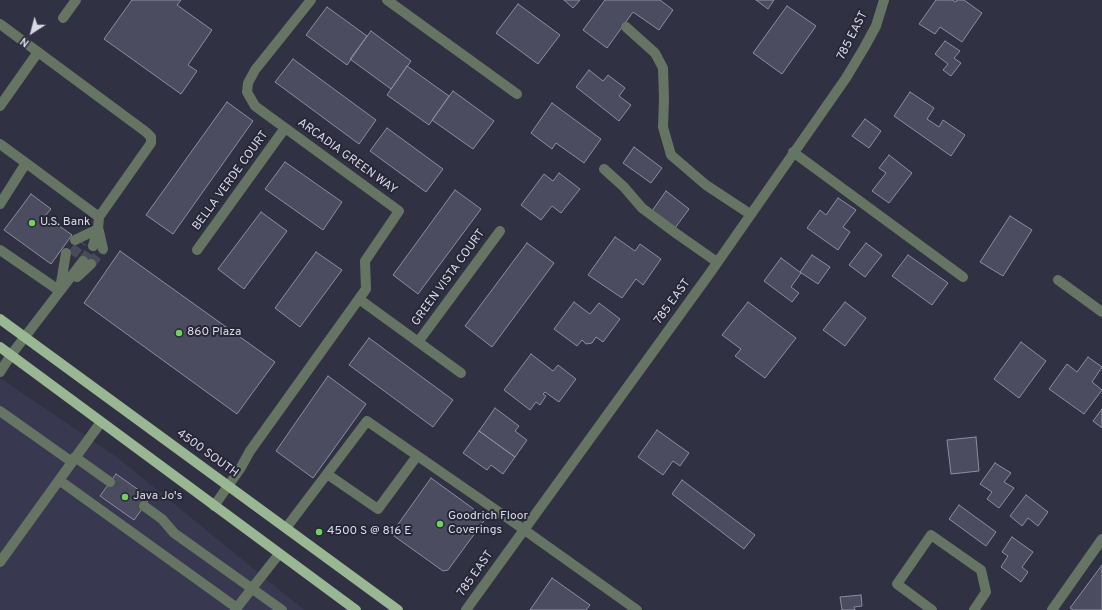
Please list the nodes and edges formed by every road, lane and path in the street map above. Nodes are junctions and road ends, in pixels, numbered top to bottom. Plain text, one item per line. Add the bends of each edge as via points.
1 (76, 0) edge
2 (311, 0) edge
3 (387, 0) edge
4 (884, 0) edge
5 (63, 18) dead end
6 (0, 24) edge
7 (626, 27) dead end
8 (38, 52) junction
9 (516, 94) dead end
10 (0, 106) edge
11 (285, 128) junction
12 (0, 144) edge
13 (793, 152) junction
14 (26, 164) junction
15 (604, 169) dead end
16 (0, 204) edge
17 (750, 214) junction
18 (99, 217) junction
19 (98, 229) junction
20 (500, 231) dead end
21 (78, 241) tunnel mouth
22 (98, 247) tunnel mouth
23 (0, 250) edge
24 (197, 250) dead end
25 (69, 254) tunnel mouth
26 (717, 262) junction
27 (87, 263) tunnel mouth
28 (963, 277) dead end
29 (1058, 280) dead end
30 (60, 291) junction
31 (359, 298) junction
32 (1102, 312) edge
33 (0, 319) edge
34 (25, 338) junction
35 (418, 342) junction
36 (0, 347) edge
37 (11, 355) junction
38 (0, 372) edge
39 (461, 373) dead end
40 (0, 410) edge
41 (101, 422) junction
42 (417, 456) junction
43 (74, 460) junction
44 (327, 474) junction
45 (59, 480) junction
46 (110, 482) tunnel mouth
47 (228, 486) junction
48 (144, 506) tunnel mouth
49 (214, 506) junction
50 (286, 528) junction
51 (524, 529) junction
52 (1102, 539) edge
53 (279, 554) junction
54 (0, 562) edge
55 (251, 589) junction
56 (631, 608) edge
57 (236, 609) edge
58 (282, 610) edge
59 (356, 610) edge
60 (398, 610) edge
61 (466, 610) edge
62 (932, 610) edge
63 (974, 610) edge
64 (1052, 610) edge

1 - 5 street
2 - 11 street, ARCADIA GREEN WAY via 248,82 247,92 255,106
3 - 9 street
4 - 13 street, 785 EAST via 876,26 864,48 846,78
6 - 8 street
7 - 17 street via 655,54 663,68 663,127 671,156 706,185
8 - 10 street
8 - 18 street via 151,137 148,149
11 - 24 street, BELLA VERDE COURT
11 - 31 street, ARCADIA GREEN WAY via 399,211 365,261 366,289
12 - 14 street
13 - 17 street, 785 EAST
13 - 28 street
14 - 16 street
14 - 18 street
15 - 26 street via 642,208
17 - 26 street, 785 EAST
18 - 19 street
19 - 21 street
19 - 22 street
20 - 35 street, GREEN VISTA COURT
23 - 30 street
25 - 30 street
26 - 51 street, 785 EAST
27 - 30 street
29 - 32 street
30 - 34 street
31 - 35 street, GREEN VISTA COURT
31 - 47 street, ARCADIA GREEN WAY
33 - 34 main road, 4500 SOUTH
34 - 37 street
34 - 47 main road, 4500 SOUTH
35 - 39 street, GREEN VISTA COURT
36 - 37 main road
37 - 38 street
37 - 41 main road
40 - 43 street
41 - 43 street
41 - 49 main road
42 - 44 street via 367,421
42 - 44 street via 378,509
42 - 51 street
43 - 45 street
43 - 46 street
44 - 50 street
45 - 54 street
45 - 57 street
47 - 49 street, ARCADIA GREEN WAY
47 - 50 main road, 4500 SOUTH
48 - 55 street via 174,532
49 - 53 main road
50 - 60 main road, 4500 SOUTH
51 - 56 street
51 - 61 street, 785 EAST
52 - 64 street
53 - 55 street
53 - 59 main road
55 - 57 street
55 - 58 street
62 - 63 street via 897,584 931,535 980,570 986,592

